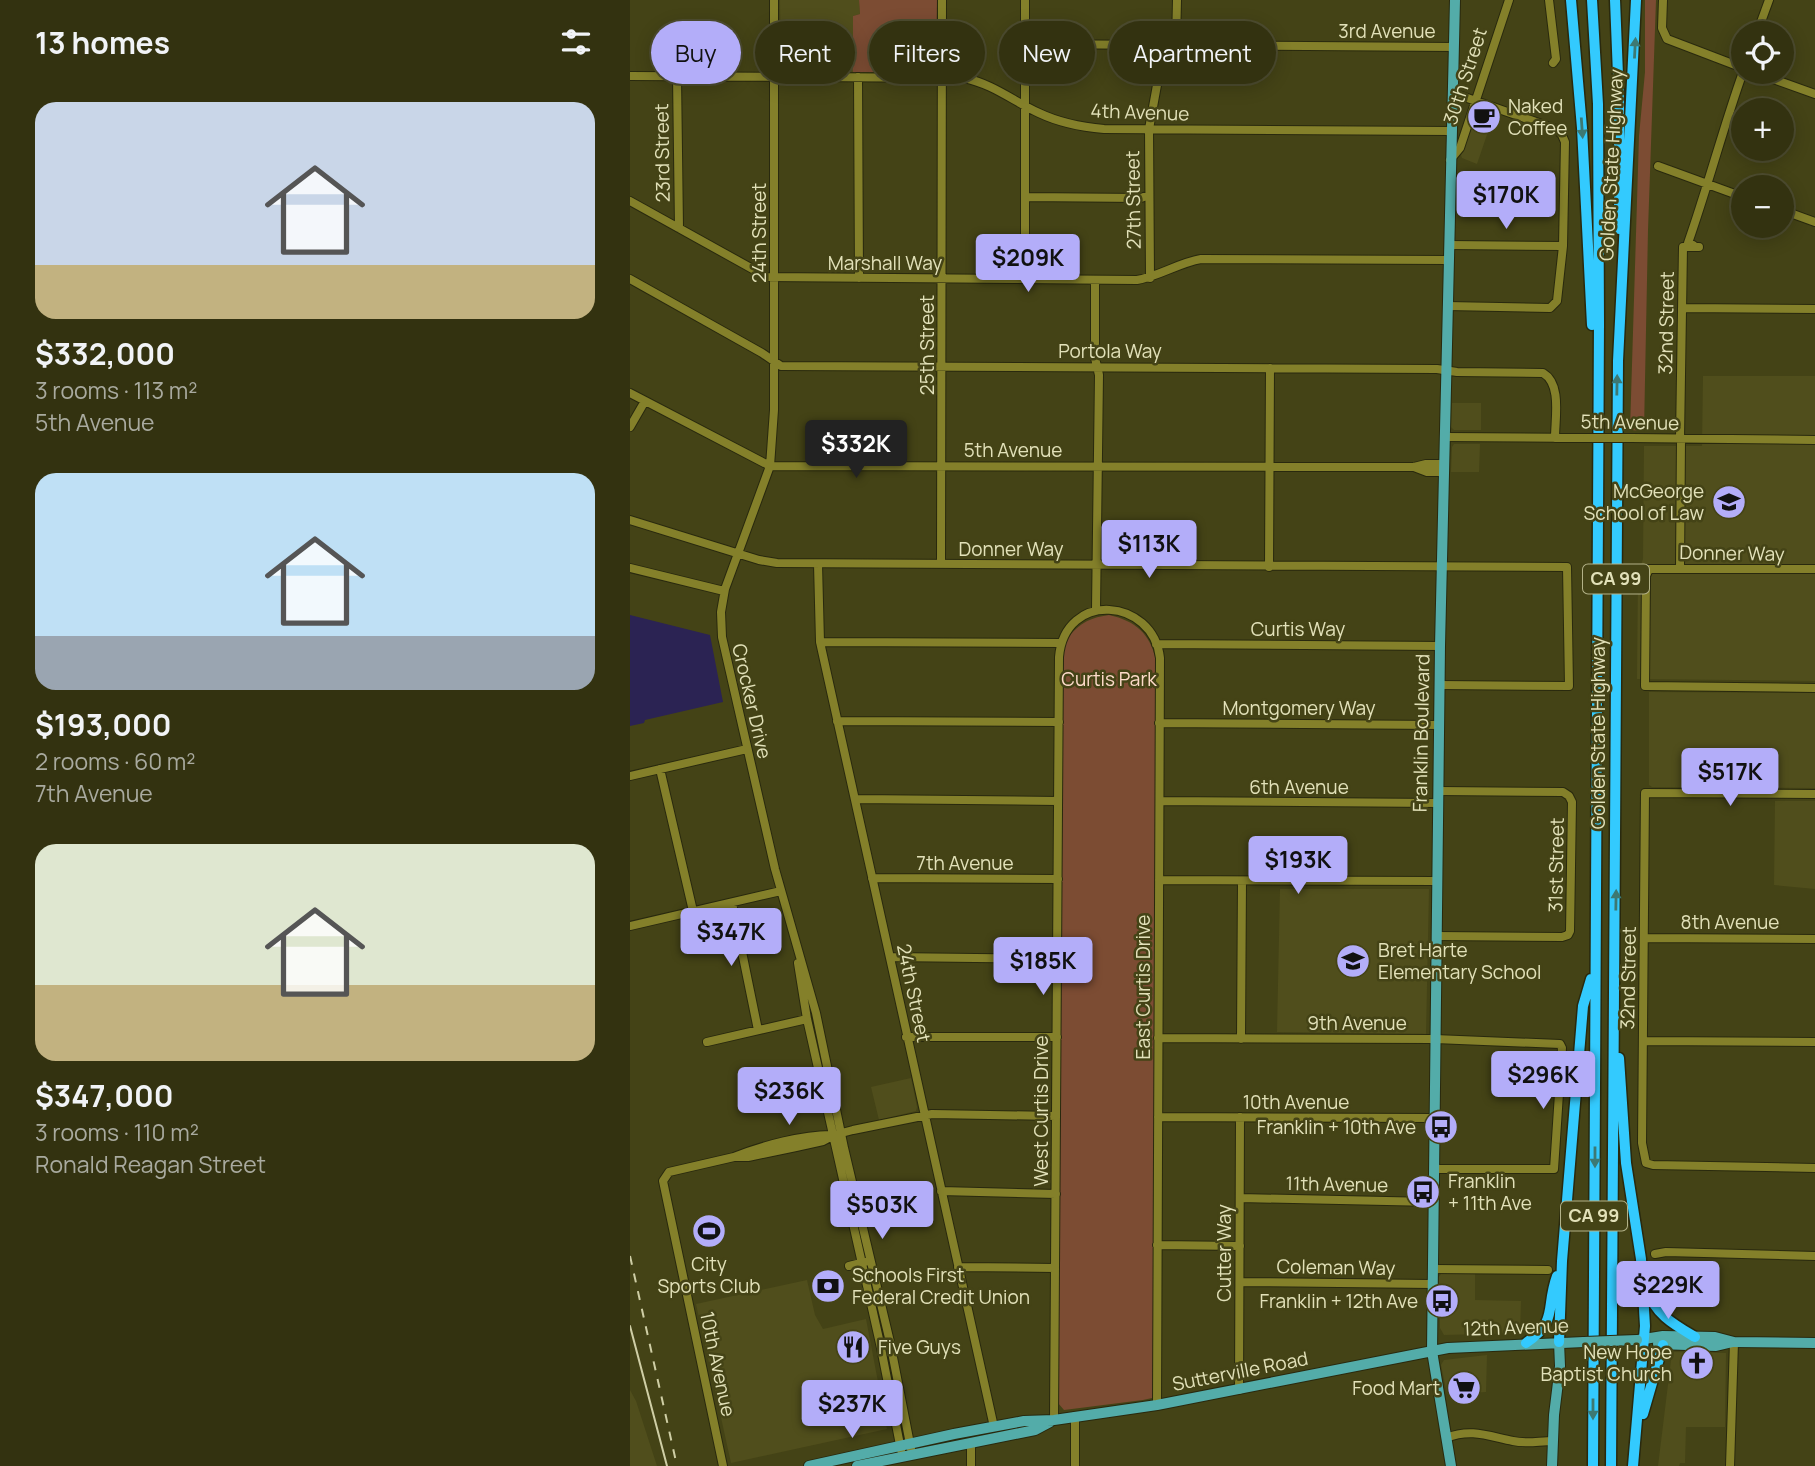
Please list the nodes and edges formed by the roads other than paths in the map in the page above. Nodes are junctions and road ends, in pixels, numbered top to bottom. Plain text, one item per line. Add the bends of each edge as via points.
1 (774, 0) edge
2 (942, 0) edge
3 (1025, 0) edge
4 (1177, 0) edge
5 (1455, 0) edge
6 (1509, 0) edge
7 (1549, 0) edge
8 (1570, 0) edge
9 (1592, 0) edge
10 (1615, 0) edge
11 (1636, 0) edge
12 (1663, 0) edge
13 (1769, 0) edge
14 (774, 21) edge
15 (942, 21) edge
16 (1025, 21) edge
17 (1176, 21) edge
18 (1761, 21) edge
19 (1276, 46) edge
20 (1454, 47) junction
21 (1553, 63) dead end
22 (1731, 65) edge
23 (630, 76) edge
24 (651, 76) edge
25 (858, 77) joint
26 (869, 77) edge
27 (677, 84) edge
28 (774, 84) edge
29 (942, 84) edge
30 (985, 84) edge
31 (1025, 84) edge
32 (1157, 84) edge
33 (1739, 84) edge
34 (1789, 84) edge
35 (1453, 93) junction
36 (1815, 93) edge
37 (1476, 101) junction
38 (1025, 106) junction
39 (1149, 129) junction
40 (1451, 131) junction
41 (1450, 160) junction
42 (1658, 166) dead end
43 (1707, 184) junction
44 (1731, 193) edge
45 (1149, 195) junction
46 (1025, 197) junction
47 (630, 201) edge
48 (1794, 214) edge
49 (1815, 222) edge
50 (679, 228) junction
51 (1449, 245) junction
52 (1563, 246) junction
53 (1449, 260) junction
54 (775, 277) junction
55 (859, 278) junction
56 (1150, 278) junction
57 (630, 279) edge
58 (943, 279) junction
59 (1025, 279) junction
60 (1095, 280) junction
61 (1447, 306) junction
62 (1682, 308) junction
63 (1815, 309) edge
64 (773, 360) junction
65 (1618, 361) junction
66 (942, 366) junction
67 (1097, 367) junction
68 (1270, 368) junction
69 (1446, 370) junction
70 (630, 393) edge
71 (645, 401) junction
72 (1598, 410) junction
73 (630, 427) edge
74 (1445, 437) junction
75 (1555, 438) junction
76 (1680, 439) junction
77 (1815, 440) edge
78 (770, 466) junction
79 (942, 466) junction
80 (1097, 466) junction
81 (1269, 467) junction
82 (1444, 468) junction
83 (630, 520) edge
84 (737, 553) junction
85 (818, 564) junction
86 (941, 564) junction
87 (1097, 565) junction
88 (1269, 567) junction
89 (1441, 567) junction
90 (630, 568) edge
91 (1680, 568) junction
92 (1815, 569) edge
93 (724, 591) junction
94 (1096, 610) junction
95 (820, 642) junction
96 (1061, 643) junction
97 (1156, 644) junction
98 (1440, 646) junction
99 (1439, 685) junction
100 (1815, 688) edge
101 (837, 720) junction
102 (1059, 722) junction
103 (1159, 723) junction
104 (1439, 725) junction
105 (747, 748) junction
106 (660, 769) junction
107 (630, 776) edge
108 (1438, 791) junction
109 (1815, 794) edge
110 (855, 799) junction
111 (1058, 800) junction
112 (1160, 801) junction
113 (1438, 803) junction
114 (872, 878) junction
115 (1058, 879) junction
116 (1159, 880) junction
117 (1242, 881) junction
118 (1436, 881) junction
119 (781, 891) junction
120 (732, 903) junction
121 (692, 911) junction
122 (630, 926) edge
123 (1436, 936) junction
124 (1644, 937) junction
125 (1815, 939) edge
126 (797, 946) junction
127 (890, 957) junction
128 (1057, 959) junction
129 (1594, 966) junction
130 (1614, 993) junction
131 (807, 1019) junction
132 (758, 1030) junction
133 (906, 1037) junction
134 (1057, 1037) junction
135 (1158, 1038) junction
136 (1241, 1039) junction
137 (1435, 1039) junction
138 (1643, 1041) junction
139 (707, 1042) dead end
140 (1815, 1042) edge
141 (924, 1115) junction
142 (1056, 1116) junction
143 (1158, 1117) junction
144 (1240, 1117) junction
145 (1434, 1118) junction
146 (838, 1134) junction
147 (1815, 1168) edge
148 (1434, 1169) junction
149 (941, 1191) junction
150 (1056, 1194) junction
151 (1240, 1198) junction
152 (1433, 1202) junction
153 (1157, 1245) junction
154 (1240, 1246) junction
155 (1655, 1254) dead end
156 (1815, 1256) edge
157 (1562, 1261) junction
158 (867, 1262) junction
159 (849, 1266) dead end
160 (958, 1267) junction
161 (1055, 1268) junction
162 (1433, 1269) junction
163 (1548, 1270) dead end
164 (1643, 1277) junction
165 (1240, 1282) junction
166 (1432, 1284) junction
167 (1695, 1337) junction
168 (1641, 1340) junction
169 (1564, 1342) junction
170 (1734, 1342) junction
171 (1526, 1343) junction
172 (1815, 1343) edge
173 (1663, 1345) junction
174 (1432, 1351) junction
175 (1239, 1390) junction
176 (1157, 1405) junction
177 (1075, 1416) junction
178 (1054, 1420) junction
179 (994, 1427) junction
180 (1446, 1438) junction
181 (1636, 1440) junction
182 (1553, 1441) junction
183 (971, 1443) junction
184 (905, 1444) junction
185 (957, 1445) junction
186 (908, 1456) junction
187 (889, 1460) junction
188 (723, 1466) edge
189 (808, 1466) edge
190 (857, 1466) edge
191 (879, 1466) edge
192 (971, 1466) edge
193 (1074, 1466) edge
194 (1451, 1466) edge
195 (1552, 1466) edge
196 (1593, 1466) edge
197 (1611, 1466) edge
198 (1633, 1466) edge
199 (1730, 1466) edge

1 - 14 street, 24th Street
2 - 15 street, 25th Street
3 - 16 street
4 - 17 street, 27th Street
5 - 20 main road, Franklin Boulevard
6 - 37 street, 30th Street
7 - 21 street
8 -> 72 highway
9 - 72 highway, Golden State Highway / CA 99 via 1598,112
10 - 65 highway
65 -> 11 highway, Golden State Highway
12 - 22 street via 1664,36
13 - 18 street
19 - 20 street, 3rd Avenue
20 - 35 main road, Franklin Boulevard
23 - 24 street, 4th Avenue
25 - 26 street, 4th Avenue
25 - 55 street
27 - 50 street, 23rd Street
28 - 54 street, 24th Street
29 - 58 street, 25th Street
30 - 38 street, 4th Avenue
31 - 38 street
32 - 39 street, 27th Street
33 - 43 street, 32nd Street
34 - 36 street
35 - 37 street
35 - 40 main road, Franklin Boulevard
37 - 41 street, 30th Street via 1460,148
37 - 52 street via 1562,135
38 - 39 street, 4th Avenue via 1086,127
38 - 46 street
39 - 40 street, 4th Avenue
39 - 45 street, 27th Street
40 - 41 main road, Franklin Boulevard
41 - 51 main road, Franklin Boulevard
42 - 43 street
43 - 44 street
43 - 62 street, 32nd Street via 1688,243 1699,247 1683,247
45 - 46 street
45 - 56 street, 27th Street
46 - 59 street
47 - 50 street, Marshall Way
48 - 49 street
50 - 54 street, Marshall Way via 767,277
51 - 52 street
51 - 53 main road, Franklin Boulevard
52 - 61 street via 1557,301 1550,308
53 - 56 street, Marshall Way via 1201,259
53 - 61 main road, Franklin Boulevard
54 - 55 street, Marshall Way
54 - 64 street, 24th Street
55 - 58 street, Marshall Way
56 - 60 street, Marshall Way
57 - 64 street, Portola Way
58 - 59 street, Marshall Way
58 - 66 street, 25th Street
59 - 60 street, Marshall Way
60 - 67 street
61 - 69 main road, Franklin Boulevard
62 - 63 street
62 - 76 street, 32nd Street
64 - 66 street, Portola Way via 781,366
64 - 78 street, 24th Street
130 -> 65 highway, Golden State Highway / CA 99
66 - 67 street, Portola Way
66 - 79 street, 25th Street
67 - 68 street, Portola Way
67 - 80 street
68 - 69 street, Portola Way
68 - 81 street
69 - 74 main road, Franklin Boulevard
69 - 75 street, Portola Way via 1544,373 1551,377
70 - 71 street, 5th Avenue
71 - 73 street
71 - 78 street, 5th Avenue
72 - 129 highway, Golden State Highway / CA 99
74 - 75 street, 5th Avenue
74 - 82 main road, Franklin Boulevard
75 - 76 street, 5th Avenue, bridge
76 - 77 street, 5th Avenue
76 - 91 street, 32nd Street
78 - 79 street, 5th Avenue
78 - 84 street, Crocker Drive
79 - 80 street, 5th Avenue
79 - 86 street, 25th Street
80 - 81 street, 5th Avenue
80 - 87 street
81 - 82 street, 5th Avenue via 1426,464
81 - 88 street
82 - 89 main road, Franklin Boulevard
83 - 84 street, Donner Way
84 - 85 street, Donner Way via 771,562
84 - 93 street, Crocker Drive
85 - 86 street, Donner Way
85 - 95 street, 24th Street
86 - 87 street, Donner Way
87 - 88 street, Donner Way
87 - 94 street
88 - 89 street, Donner Way
89 - 98 main road, Franklin Boulevard
89 - 99 street, Donner Way via 1567,568 1569,686
90 - 93 street
91 - 92 street, Donner Way
91 - 100 street, Donner Way via 1649,569 1646,576 1645,686
93 - 105 street, Crocker Drive via 722,637
94 - 96 street via 1074,622
94 - 97 street via 1119,611 1135,619
95 - 96 street
95 - 101 street, 24th Street
96 - 102 street, West Curtis Drive
97 - 98 street, Curtis Way
97 - 103 street, East Curtis Drive
98 - 99 main road, Franklin Boulevard
99 - 104 main road, Franklin Boulevard
101 - 102 street
101 - 110 street, 24th Street
102 - 111 street, West Curtis Drive
103 - 104 street, Montgomery Way
103 - 112 street, East Curtis Drive
104 - 108 main road, Franklin Boulevard
105 - 106 street
105 - 119 street, Crocker Drive
106 - 107 street
106 - 121 street
108 - 113 main road, Franklin Boulevard
108 - 123 street, 31st Street via 1563,792 1572,802 1568,935
109 - 124 street, 32nd Street via 1645,793
110 - 111 street
110 - 114 street, 24th Street
111 - 115 street, West Curtis Drive
112 - 113 street, 6th Avenue
112 - 116 street, East Curtis Drive
113 - 118 main road, Franklin Boulevard
114 - 115 street, 7th Avenue
114 - 127 street, 24th Street
115 - 128 street, West Curtis Drive
116 - 117 street
116 - 135 street, East Curtis Drive
117 - 118 street
117 - 136 street
118 - 123 main road, Franklin Boulevard
119 - 120 street
119 - 126 street, Crocker Drive
120 - 121 street
120 - 132 street
121 - 122 street
123 - 137 main road, Franklin Boulevard
124 - 125 street, 8th Avenue
124 - 138 street, 32nd Street
126 - 131 street, Crocker Drive
126 - 146 street, Crocker Drive via 816,1013
127 - 128 street
127 - 133 street, 24th Street
128 - 134 street, West Curtis Drive
129 - 157 highway via 1583,1006
129 -> 196 highway, Golden State Highway / CA 99
130 - 164 highway via 1628,1173
130 - 197 highway, Golden State Highway / CA 99
131 - 132 street
131 - 146 street, Crocker Drive
132 - 139 street
133 - 134 street
133 - 141 street, 24th Street
134 - 142 street, West Curtis Drive
135 - 136 street, 9th Avenue
135 - 143 street, East Curtis Drive
136 - 137 street, 9th Avenue
137 - 145 main road, Franklin Boulevard
137 - 148 street, 9th Avenue via 1555,1043 1562,1048 1553,1169
138 - 140 street
138 - 147 street, 32nd Street via 1642,1143 1646,1163
141 - 142 street, 10th Avenue
141 - 146 street, 10th Avenue
141 - 149 street, 24th Street
142 - 150 street, West Curtis Drive
143 - 144 street, 10th Avenue
143 - 153 street, East Curtis Drive
144 - 145 street, 10th Avenue
144 - 151 street, Cutter Way
145 - 148 main road, Franklin Boulevard
146 - 158 street, Crocker Drive
146 - 188 street, 10th Avenue via 669,1172 663,1181
148 - 152 main road, Franklin Boulevard
149 - 150 street
149 - 160 street, 24th Street
150 - 161 street, West Curtis Drive
151 - 152 street, 11th Avenue
151 - 154 street, Cutter Way
152 - 162 main road, Franklin Boulevard
153 - 154 street
153 - 176 street, East Curtis Drive
154 - 165 street, Cutter Way
155 - 156 street
157 - 169 highway
157 - 171 highway via 1544,1331
158 - 159 street
158 - 184 street, Crocker Drive
160 - 161 street
160 - 179 street, 24th Street
161 - 178 street, West Curtis Drive
162 - 163 street
162 - 166 main road, Franklin Boulevard
164 - 167 highway via 1659,1312
164 - 168 highway
165 - 166 street, Coleman Way
165 - 175 street, Cutter Way
166 - 174 main road, Franklin Boulevard
167 - 168 main road, 12th Avenue
167 - 170 main road, 12th Avenue
168 - 169 main road, 12th Avenue, bridge
168 - 173 main road, 12th Avenue
168 - 181 highway
169 - 171 main road, 12th Avenue
169 - 182 main road
170 - 172 main road, 12th Avenue
170 - 173 main road, 12th Avenue
170 - 199 street
171 - 174 main road, 12th Avenue
173 - 181 highway
174 - 175 main road, Sutterville Road
174 - 180 main road, Franklin Boulevard
175 - 176 main road, Sutterville Road
176 - 177 main road, Sutterville Road
177 - 178 main road, Sutterville Road
177 - 193 street
178 - 179 main road, Sutterville Road
178 - 183 main road, Sutterville Road via 1035,1430
179 - 184 main road, Sutterville Road
179 - 185 main road via 988,1434 960,1440
180 - 182 street via 1469,1432 1511,1441
180 - 194 main road, Franklin Boulevard
181 - 198 highway
182 - 195 main road
183 - 185 main road, Sutterville Road
183 - 192 street
184 - 186 street, Crocker Drive
184 - 189 main road, Sutterville Road
185 - 186 main road, Sutterville Road
186 - 187 main road, Sutterville Road
187 - 190 main road, Sutterville Road
187 - 191 street

